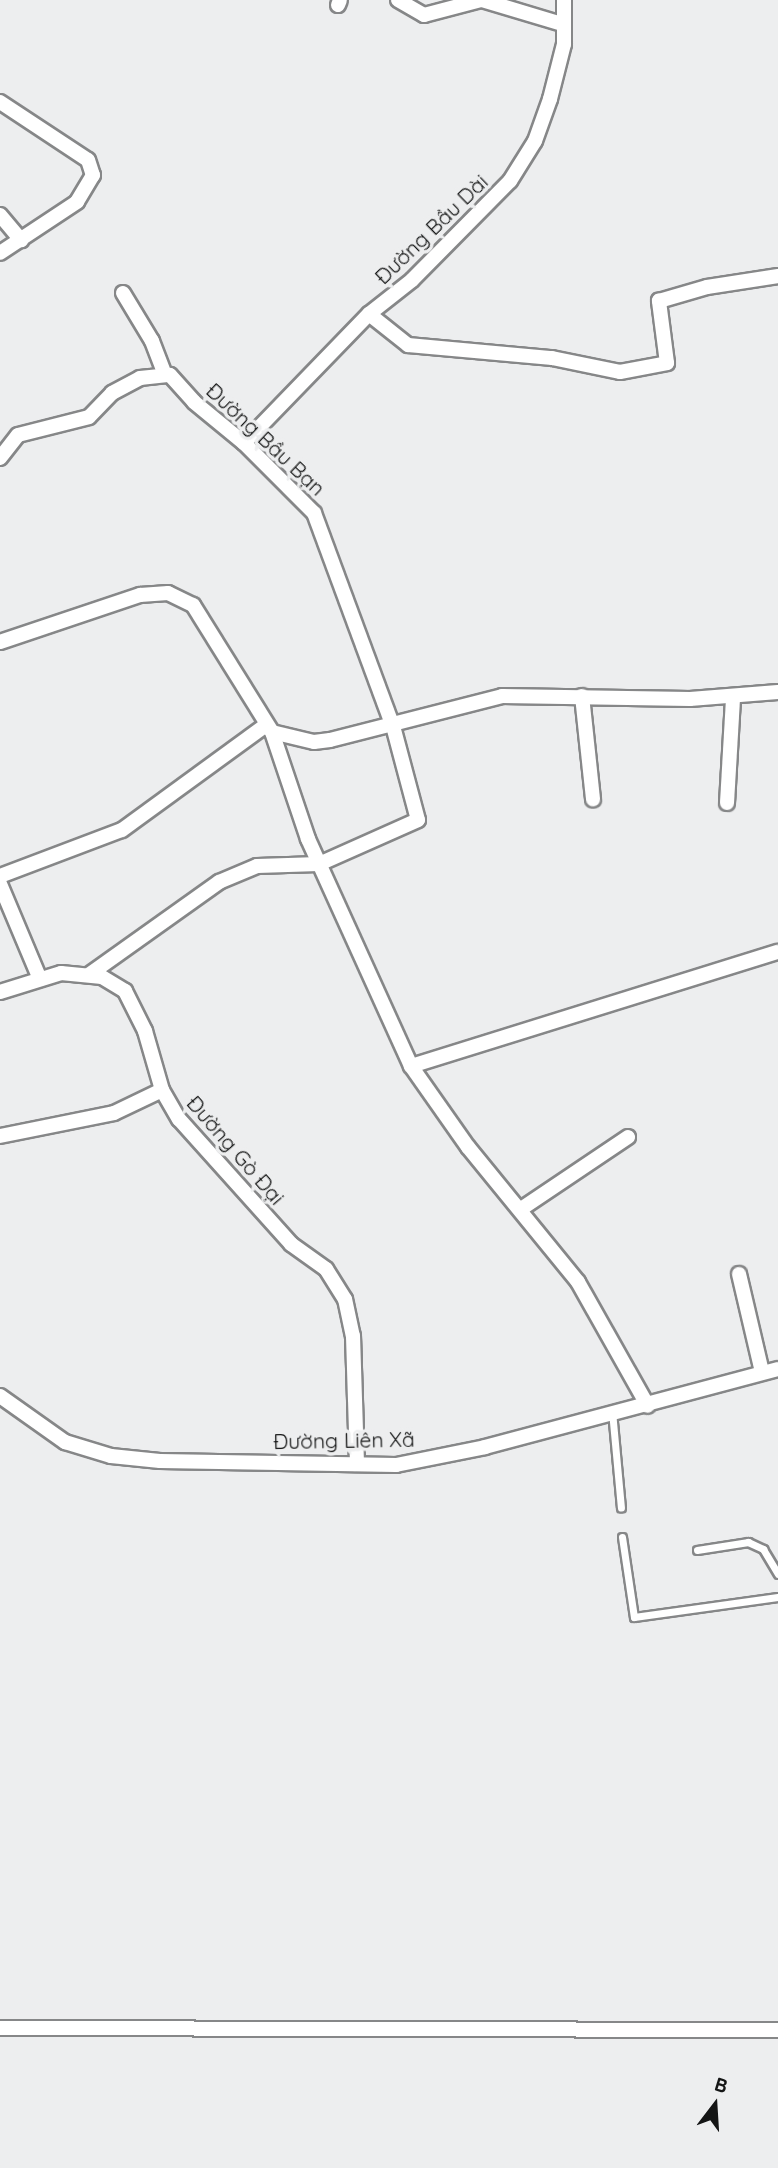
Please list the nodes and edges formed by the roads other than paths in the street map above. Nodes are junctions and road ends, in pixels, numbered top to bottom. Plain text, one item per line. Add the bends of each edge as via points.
1 (398, 0) edge
2 (482, 0) edge
3 (564, 0) edge
4 (562, 24) junction
5 (0, 102) edge
6 (0, 215) edge
7 (21, 240) junction
8 (0, 253) edge
9 (778, 276) edge
10 (123, 293) dead end
11 (369, 314) junction
12 (164, 373) junction
13 (244, 443) junction
14 (0, 458) edge
15 (0, 642) edge
16 (778, 692) edge
17 (582, 696) junction
18 (733, 698) junction
19 (393, 726) junction
20 (269, 729) junction
21 (593, 799) dead end
22 (727, 803) dead end
23 (319, 864) junction
24 (0, 876) edge
25 (0, 884) edge
26 (778, 952) edge
27 (90, 974) junction
28 (40, 977) junction
29 (0, 992) edge
30 (411, 1066) junction
31 (162, 1090) junction
32 (0, 1136) edge
33 (628, 1137) dead end
34 (521, 1209) junction
35 (739, 1274) dead end
36 (778, 1369) edge
37 (762, 1372) junction
38 (0, 1396) edge
39 (648, 1406) junction
40 (612, 1410) junction
41 (357, 1464) junction
42 (621, 1508) dead end
43 (622, 1537) dead end
44 (696, 1550) dead end
45 (778, 1574) edge
46 (778, 1598) edge
47 (0, 2028) edge
48 (778, 2030) edge

1 - 2 street via 424,15
2 - 4 street
3 - 4 street, Đường Bầu Dài
4 - 11 street, Đường Bầu Dài via 564,44 550,99 523,162 436,256
5 - 7 street via 88,160 93,175 77,202
6 - 7 street
7 - 8 street
9 - 11 street via 707,287 659,301 667,363 620,372 552,358 408,345
10 - 12 street via 152,341
11 - 13 street, Đường Bầu Dài
12 - 13 street, Đường Bầu Bạn
12 - 14 street via 140,378 112,393 89,417 18,435
13 - 19 street, Đường Bầu Bạn via 314,513
15 - 20 street via 140,595 179,596 193,605
16 - 18 street
17 - 18 street
17 - 19 street via 502,696
17 - 21 street
18 - 22 street
19 - 20 street via 314,741
19 - 23 street, Đường Bầu Bạn via 418,820
20 - 23 street
20 - 24 street via 122,830
23 - 27 street via 257,866 219,882
23 - 30 street
25 - 28 street
26 - 30 street
27 - 28 street, Đường Gò Đại
27 - 31 street, Đường Gò Đại via 113,980 125,991 145,1031
28 - 29 street, Đường Gò Đại
30 - 34 street via 468,1147
31 - 32 street via 114,1113
31 - 41 street, Đường Gò Đại via 195,1140 291,1244 326,1269 345,1299 353,1336
33 - 34 street
34 - 39 street via 595,1307
35 - 37 street
36 - 37 street, Đường Liên Xã
37 - 39 street, Đường Liên Xã
38 - 41 street, Đường Liên Xã via 65,1442 111,1456
39 - 40 street, Đường Liên Xã
40 - 41 street, Đường Liên Xã via 444,1457 396,1465
40 - 42 lane
43 - 46 lane via 634,1617
44 - 45 lane via 748,1542 763,1549
47 - 48 street

